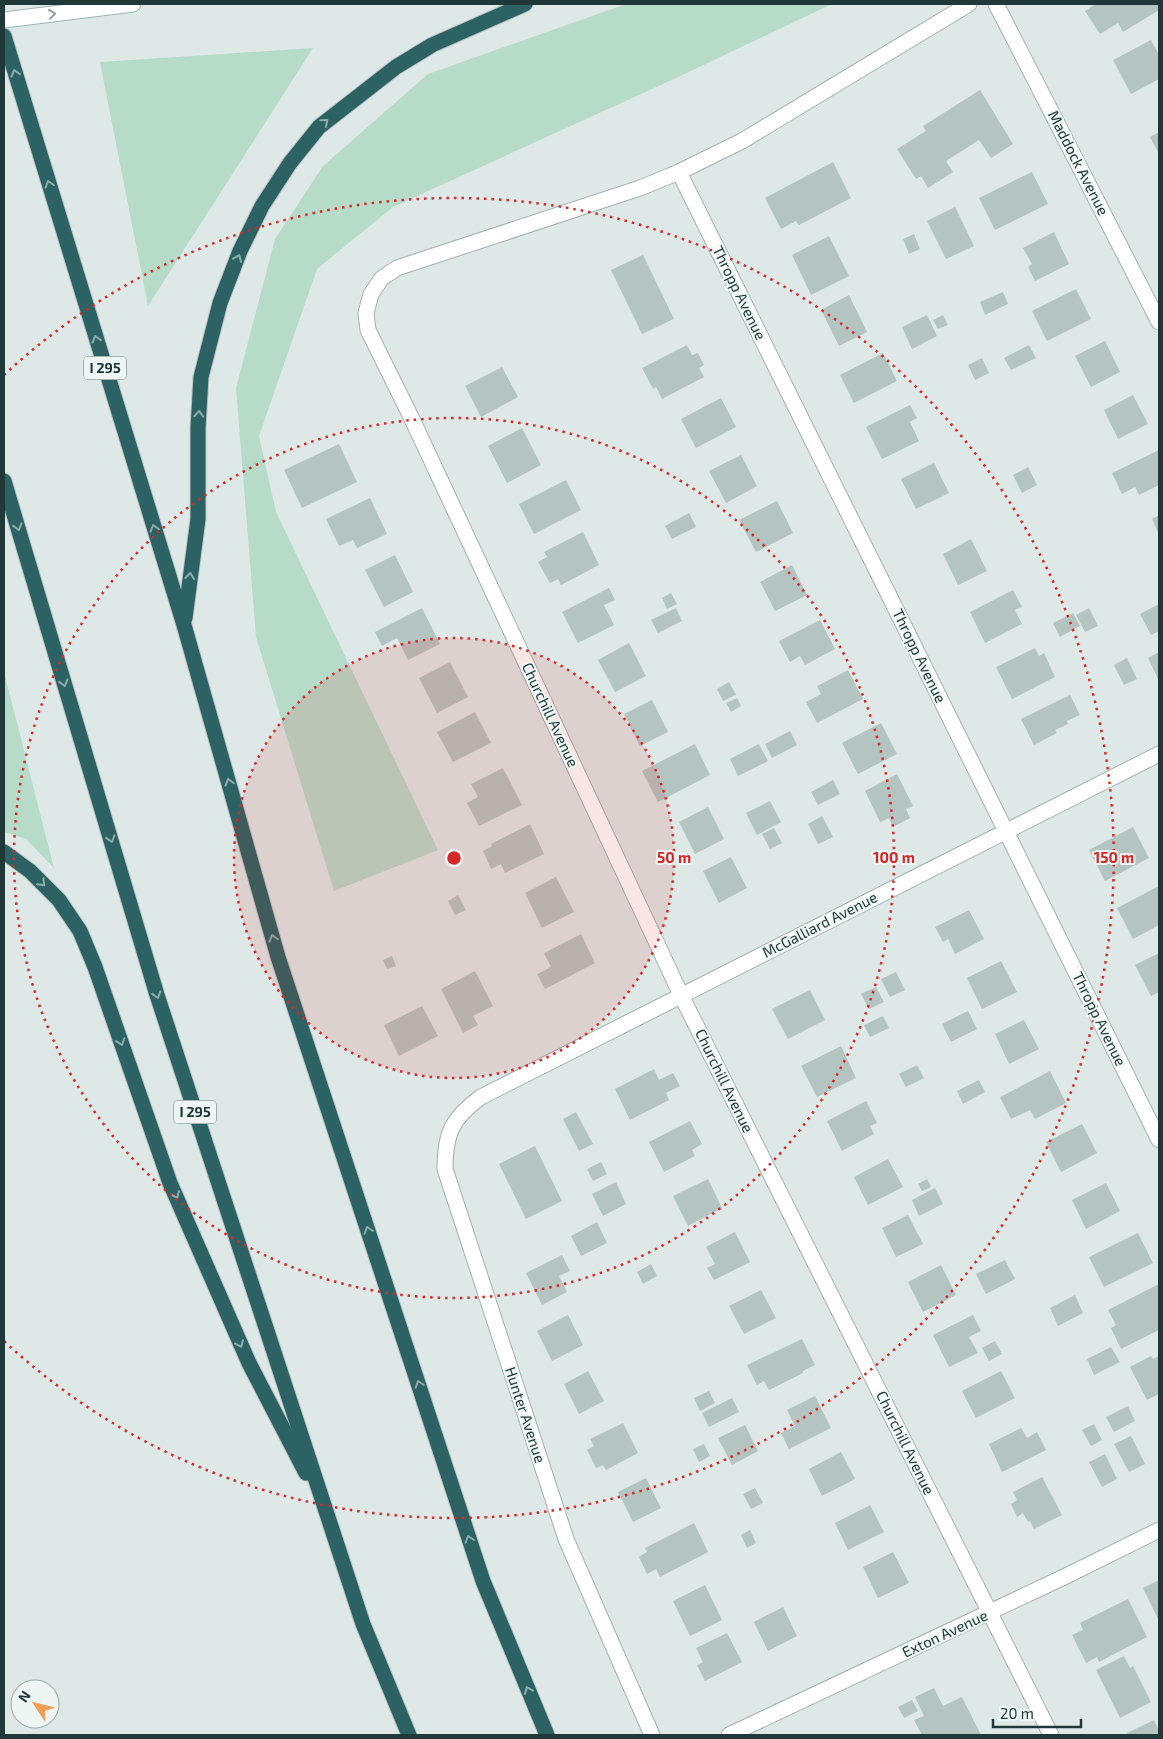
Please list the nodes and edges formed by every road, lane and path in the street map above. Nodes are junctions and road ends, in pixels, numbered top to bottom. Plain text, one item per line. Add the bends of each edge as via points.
1 (133, 4) edge
2 (525, 4) edge
3 (969, 4) edge
4 (996, 4) edge
5 (4, 20) edge
6 (4, 36) edge
7 (679, 172) junction
8 (1159, 322) edge
9 (4, 481) edge
10 (184, 625) junction
11 (1159, 754) edge
12 (1006, 831) junction
13 (4, 852) edge
14 (681, 995) junction
15 (481, 1097) joint
16 (1159, 1140) edge
17 (327, 1514) junction
18 (1159, 1530) edge
19 (989, 1613) junction
20 (409, 1735) edge
21 (547, 1735) edge
22 (652, 1735) edge
23 (729, 1735) edge
24 (1051, 1735) edge

5 -> 1 street
10 -> 2 highway via 198,520 201,378 220,303 262,206 290,162 319,127 388,73 432,45
3 - 7 street, Churchill Avenue via 742,141
4 - 8 street, Maddock Avenue
10 -> 6 highway, I 295
7 - 12 street, Thropp Avenue
7 - 14 street, Churchill Avenue via 640,188 397,268 382,278 371,294 366,313 368,330
9 -> 17 highway, I 295 via 157,995
21 -> 10 highway, I 295 via 483,1581 281,966
11 - 12 street, McGalliard Avenue
12 - 14 street, McGalliard Avenue
12 - 16 street, Thropp Avenue
13 -> 17 highway via 30,870 53,894 80,931 170,1183 249,1363
14 - 15 street, McGalliard Avenue
14 - 19 street, Churchill Avenue
15 - 22 street, Hunter Avenue via 466,1108 450,1128 445,1147 445,1169 566,1539
17 - 20 highway, I 295 via 363,1624
18 - 19 street, Exton Avenue
19 - 23 street, Exton Avenue
19 - 24 street, Churchill Avenue

